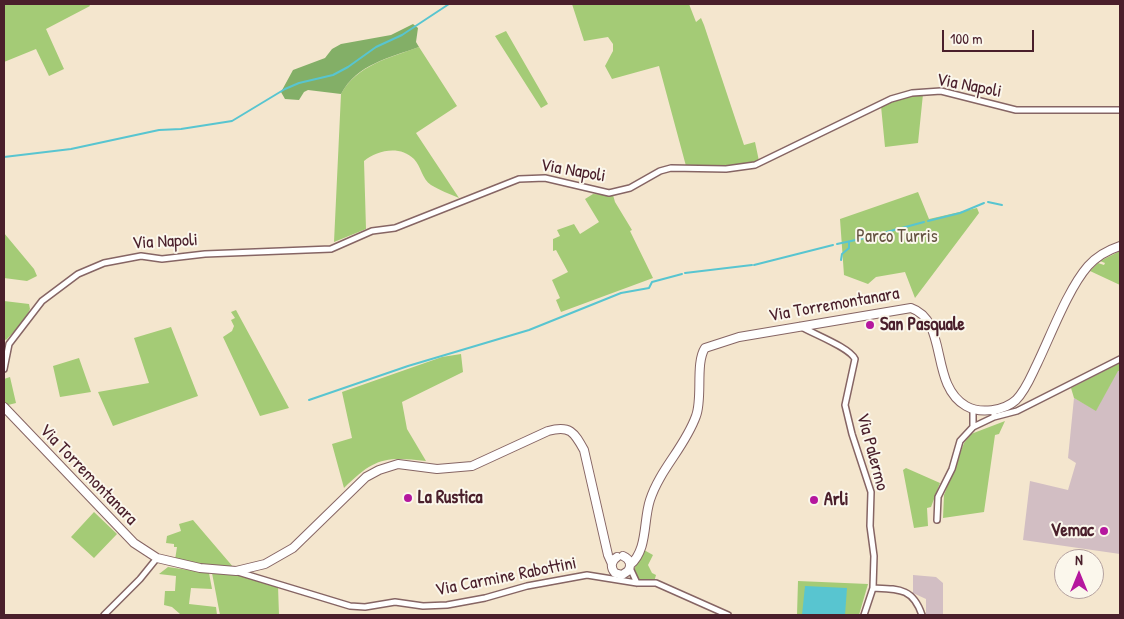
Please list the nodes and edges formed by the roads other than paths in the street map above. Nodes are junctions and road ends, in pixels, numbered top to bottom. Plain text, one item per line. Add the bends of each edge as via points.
1 (1120, 110) edge
2 (1120, 246) edge
3 (800, 326) junction
4 (1120, 359) edge
5 (4, 369) edge
6 (4, 407) edge
7 (973, 409) junction
8 (994, 413) junction
9 (973, 426) junction
10 (937, 520) dead end
11 (606, 547) junction
12 (641, 547) junction
13 (620, 557) junction
14 (157, 558) junction
15 (612, 565) junction
16 (630, 567) junction
17 (236, 571) junction
18 (605, 576) junction
19 (636, 584) junction
20 (873, 588) junction
21 (104, 615) edge
22 (728, 615) edge
23 (864, 615) edge
24 (922, 615) edge

1 - 5 street, Via Napoli via 1016,110 941,91 912,93 891,99 744,168 671,168 630,188 609,193 546,178 526,178 395,228 372,231 331,250 117,259 78,274 42,301 8,344
2 - 8 street via 1099,256 1088,266 1025,388 1011,404
3 - 7 street, Via Torremontanara via 902,308 920,311 932,327 947,385 958,400
3 - 12 street, Via Torremontanara via 739,337 704,350 696,416 661,473 650,500
3 - 20 street, Via Palermo via 838,345 855,359 846,405 871,492
4 - 8 street via 1017,411
6 - 14 street, Via Torremontanara via 134,543
7 - 8 street
7 - 9 street
8 - 9 street
9 - 10 street via 960,441 952,469 938,497
11 - 13 street
11 - 15 street, Via Torremontanara
11 - 17 street, Via Torremontanara via 584,450 576,435 556,429 472,466 438,469 398,464 379,470 366,478 293,548 265,564
12 - 13 street
12 - 16 street
13 - 15 street
13 - 16 street via 628,559
14 - 17 street, Via Torremontanara via 200,568
14 - 21 street
15 - 16 street via 620,575
15 - 18 street
16 - 19 street
17 - 18 street, Via Carmine Rabottini via 350,606 365,607 395,602 447,605 580,576
18 - 19 street, Via Carmine Rabottini
19 - 22 street via 656,583
20 - 23 street, Via Palermo
20 - 24 street via 905,591 912,596

